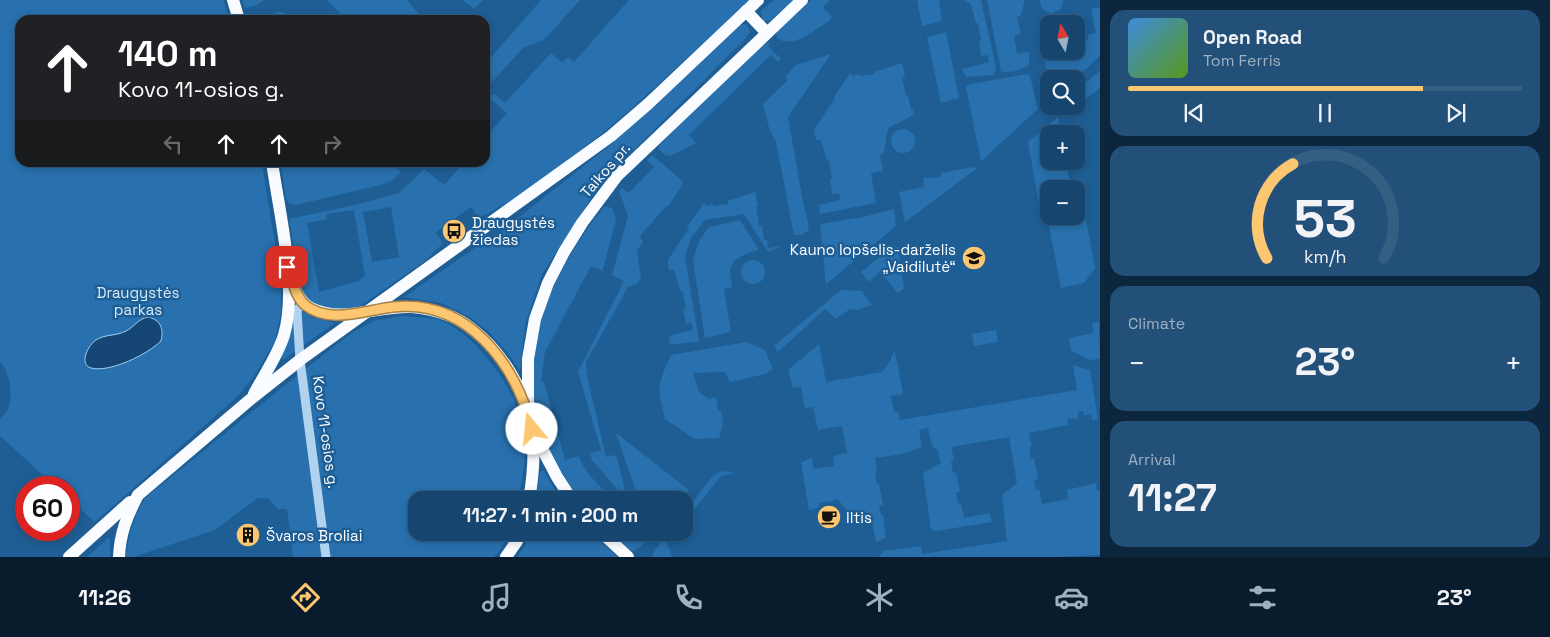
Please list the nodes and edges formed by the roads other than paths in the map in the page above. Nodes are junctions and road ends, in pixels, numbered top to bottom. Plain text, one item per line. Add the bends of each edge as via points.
1 (234, 0) edge
2 (758, 0) edge
3 (802, 0) edge
4 (746, 12) junction
5 (238, 15) edge
6 (767, 34) junction
7 (273, 167) edge
8 (296, 308) junction
9 (367, 312) junction
10 (300, 360) junction
11 (252, 398) junction
12 (528, 414) junction
13 (532, 429) junction
14 (530, 491) edge
15 (566, 491) edge
16 (138, 495) junction
17 (515, 541) edge
18 (611, 541) edge
19 (69, 557) edge
20 (119, 557) edge
21 (326, 557) edge
22 (506, 557) edge
23 (628, 557) edge

1 - 5 main road
2 - 4 main road, Taikos pr.
3 - 6 main road, Taikos pr.
4 - 6 main road
4 - 9 main road, Taikos pr. via 611,136
6 - 12 main road, Taikos pr. via 617,176 582,223 544,292 535,319 528,359
7 - 8 main road, Kovo 11-osios g. via 287,267 298,295
8 - 9 main road via 332,315
8 - 10 street, Kovo 11-osios g.
8 - 11 main road
9 - 10 main road
9 - 12 main road via 396,307 432,310 472,328 503,362
10 - 11 main road
10 - 21 street, Kovo 11-osios g.
11 - 16 main road
12 - 13 main road
13 - 14 main road
13 - 15 main road
16 - 19 main road
16 - 20 main road via 126,517
17 - 22 main road
18 - 23 main road

